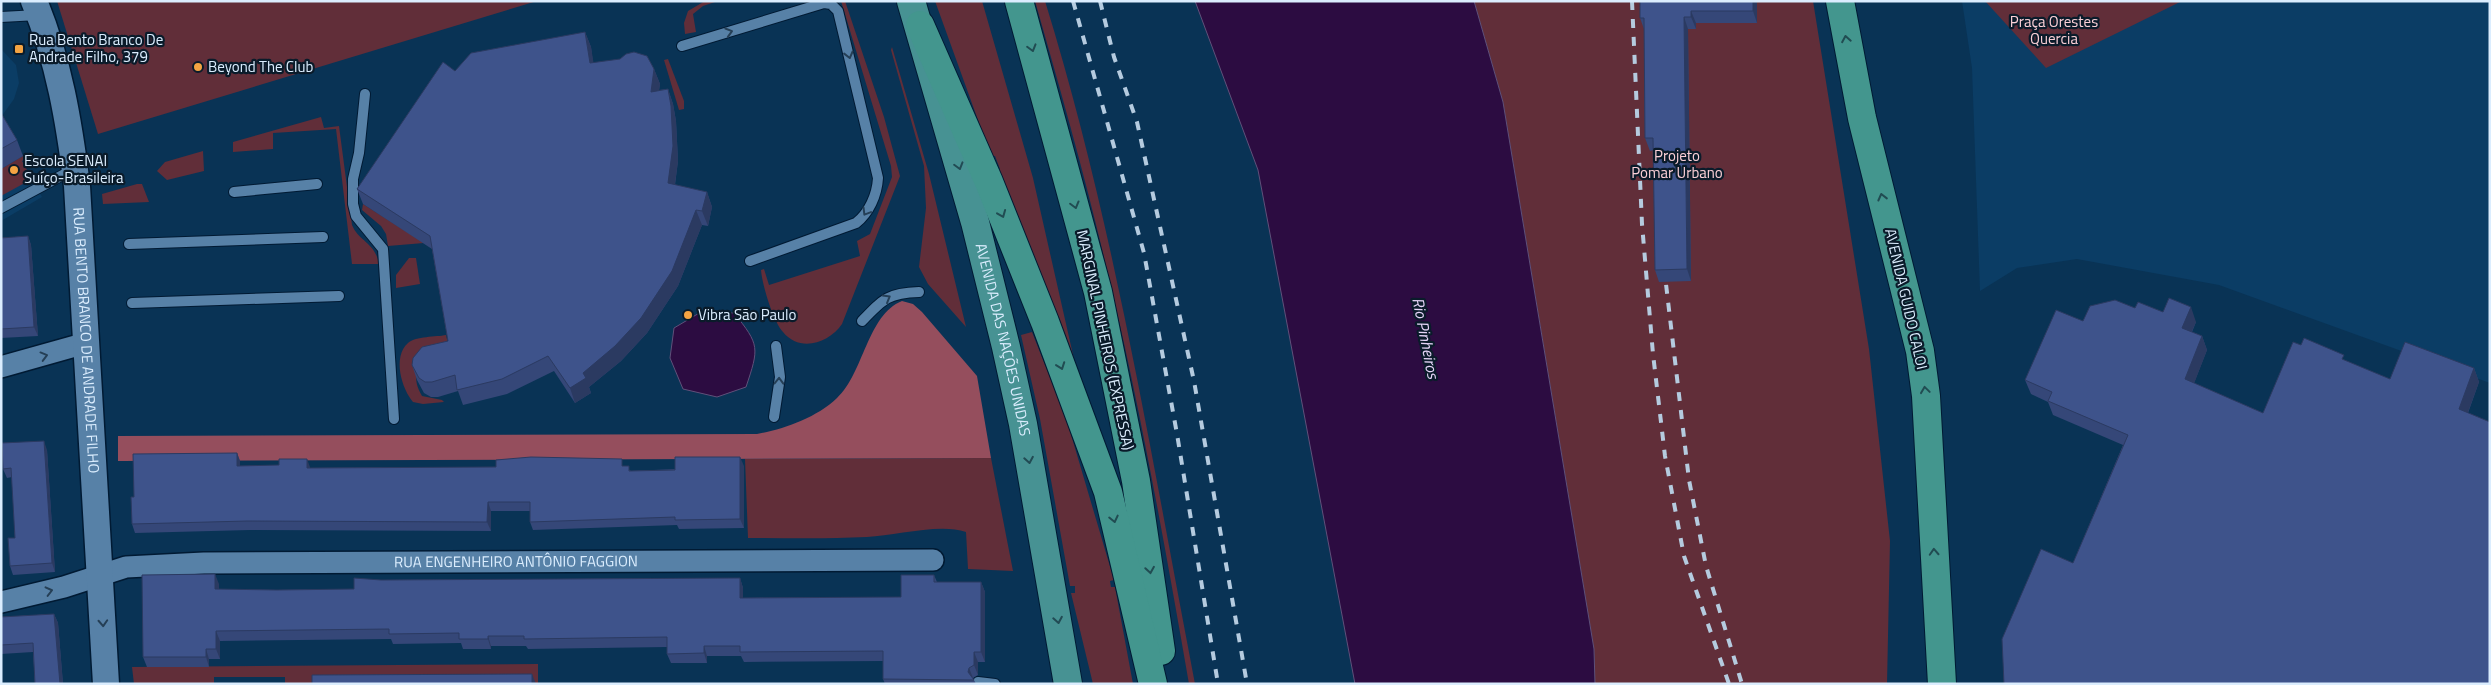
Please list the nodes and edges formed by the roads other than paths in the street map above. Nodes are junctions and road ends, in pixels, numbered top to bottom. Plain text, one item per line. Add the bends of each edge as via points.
1 (1019, 1) edge
2 (1840, 1) edge
3 (37, 8) edge
4 (916, 13) edge
5 (1, 17) edge
6 (682, 46) dead end
7 (365, 94) dead end
8 (75, 169) junction
9 (317, 184) dead end
10 (234, 192) dead end
11 (1, 208) edge
12 (323, 237) dead end
13 (129, 244) dead end
14 (750, 261) dead end
15 (919, 292) dead end
16 (339, 296) dead end
17 (132, 303) dead end
18 (862, 321) dead end
19 (86, 343) junction
20 (776, 346) dead end
21 (1, 367) edge
22 (774, 417) dead end
23 (394, 419) dead end
24 (933, 560) dead end
25 (100, 575) junction
26 (1937, 601) junction
27 (1, 602) edge
28 (978, 682) dead end
29 (106, 684) edge
30 (995, 684) edge
31 (1068, 684) edge
32 (1153, 684) edge
33 (1165, 684) edge
34 (1930, 684) edge
35 (1942, 684) edge

1 -> 33 highway, MARGINAL PINHEIROS (EXPRESSA) via 1098,292 1136,481
26 -> 2 highway, AVENIDA GUIDO CALOI via 1926,396 1920,351 1862,118
3 - 5 lane
3 - 8 street, RUA BENTO BRANCO DE ANDRADE FILHO via 58,71 71,131
4 -> 31 highway, AVENIDA DAS NAÇÕES UNIDAS via 975,222 1006,347 1023,424
4 -> 32 highway via 1007,226 1108,492
6 -> 14 lane via 824,3 831,4 838,11 878,178 876,192 867,213 856,223
7 - 23 lane via 360,153 353,179 353,204 356,216 383,249
8 - 11 lane
8 - 19 street, RUA BENTO BRANCO DE ANDRADE FILHO
9 - 10 lane
12 - 13 lane
18 -> 15 lane via 890,294
16 - 17 lane
21 -> 19 street
19 - 25 street, RUA BENTO BRANCO DE ANDRADE FILHO
22 -> 20 lane via 780,377
24 - 25 street, RUA ENGENHEIRO ANTÔNIO FAGGION via 204,563 126,567
27 -> 25 street, RUA ENGENHEIRO ANTÔNIO FAGGION
25 -> 29 street, RUA BENTO BRANCO DE ANDRADE FILHO
26 - 34 highway
26 - 35 highway
28 - 30 lane

